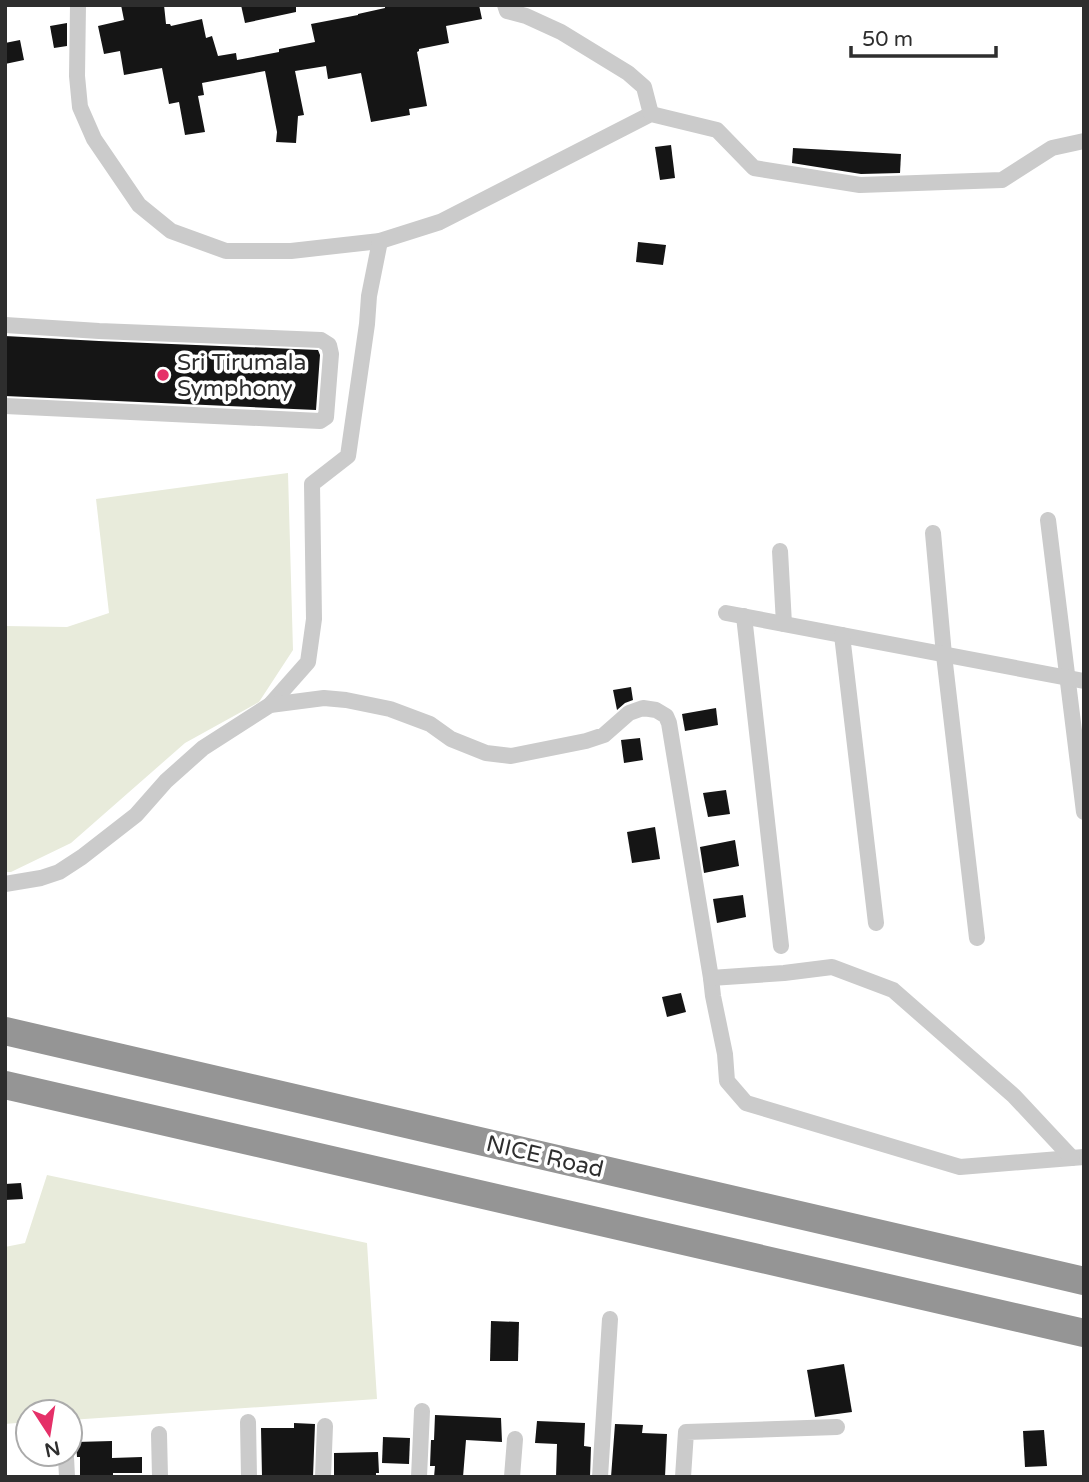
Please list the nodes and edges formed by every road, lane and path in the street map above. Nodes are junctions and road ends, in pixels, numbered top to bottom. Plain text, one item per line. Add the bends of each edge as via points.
1 (78, 5) edge
2 (505, 5) edge
3 (651, 114) junction
4 (1084, 141) edge
5 (380, 241) junction
6 (5, 325) edge
7 (5, 406) edge
8 (1048, 520) dead end
9 (933, 533) dead end
10 (780, 551) dead end
11 (726, 613) dead end
12 (744, 616) junction
13 (784, 624) junction
14 (842, 635) junction
15 (944, 655) junction
16 (1076, 680) edge
17 (270, 705) junction
18 (1084, 813) edge
19 (5, 884) edge
20 (876, 923) dead end
21 (977, 938) dead end
22 (780, 946) dead end
23 (711, 978) junction
24 (5, 1031) edge
25 (5, 1085) edge
26 (1078, 1158) edge
27 (1084, 1282) edge
28 (610, 1319) dead end
29 (1084, 1333) edge
30 (422, 1411) dead end
31 (248, 1422) dead end
32 (325, 1426) dead end
33 (837, 1427) dead end
34 (159, 1434) dead end
35 (515, 1439) dead end
36 (160, 1477) edge
37 (249, 1477) edge
38 (323, 1477) edge
39 (419, 1477) edge
40 (512, 1477) edge
41 (600, 1477) edge
42 (682, 1477) edge

1 - 5 street via 80,107 94,139 139,205 171,231 226,251 291,251
2 - 3 street via 508,11 561,32 628,73 644,87
3 - 4 street via 717,130 754,168 860,185 1002,180 1052,148
3 - 5 street via 440,222
5 - 17 street via 348,456 312,484 314,619 308,662
6 - 7 street via 321,341 329,345 331,355 326,417 320,422
8 - 16 street
9 - 15 street
10 - 13 street
11 - 12 street
12 - 13 street
12 - 22 street
13 - 14 street
14 - 15 street
14 - 20 street
15 - 16 street
15 - 21 street
16 - 18 street
17 - 19 street via 203,748 166,780 136,815 82,857 59,872
17 - 23 street via 324,698 390,709 486,753 511,756 604,735 629,713 643,708 666,716
23 - 26 street via 832,967 893,990
23 - 26 street via 727,1081 746,1103 960,1167
24 - 27 highway, NICE Road
25 - 29 highway
28 - 41 street
30 - 39 street
31 - 37 street
32 - 38 street
33 - 42 street via 686,1432
34 - 36 street
35 - 40 street

